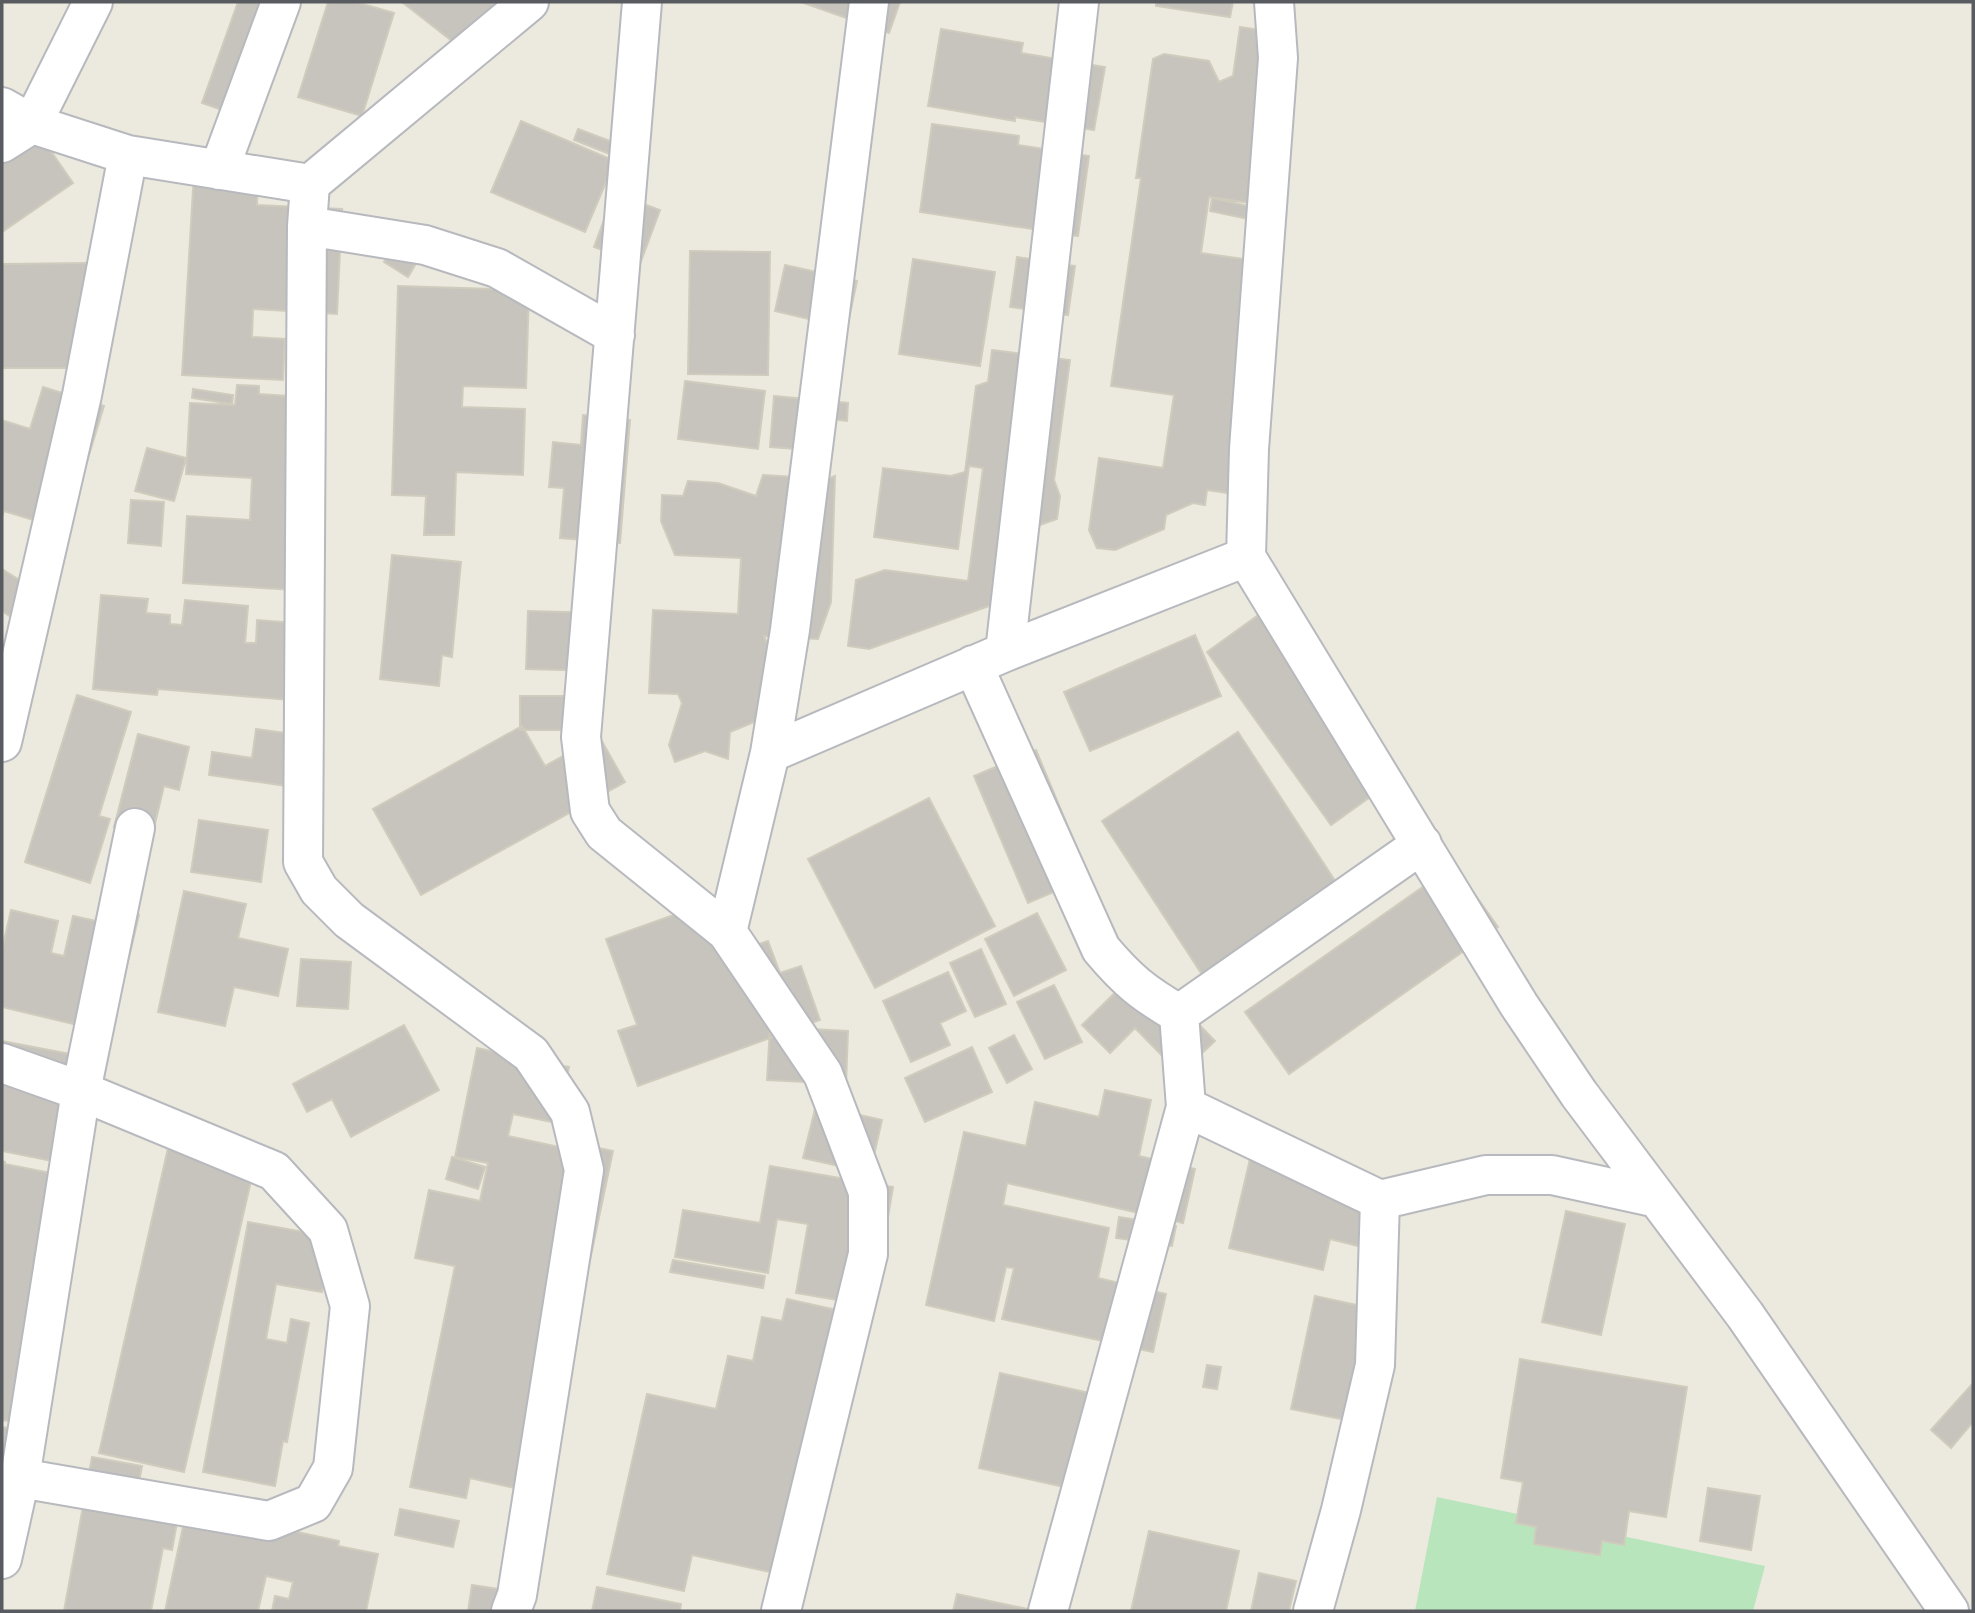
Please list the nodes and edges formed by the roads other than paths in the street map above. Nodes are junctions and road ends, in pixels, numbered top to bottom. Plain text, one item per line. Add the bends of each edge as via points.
1 (93, 2) edge
2 (281, 2) edge
3 (529, 2) edge
4 (642, 2) edge
5 (869, 2) edge
6 (1079, 2) edge
7 (1279, 5) edge
8 (12, 125) edge
9 (128, 155) junction
10 (219, 170) junction
11 (310, 184) junction
12 (307, 226) junction
13 (615, 335) junction
14 (1246, 557) junction
15 (989, 659) junction
16 (2, 739) edge
17 (770, 753) junction
18 (135, 828) dead end
19 (1422, 844) junction
20 (727, 932) junction
21 (1179, 1014) junction
22 (2, 1063) edge
23 (81, 1091) junction
24 (1186, 1107) junction
25 (1657, 1198) junction
26 (1380, 1200) junction
27 (20, 1478) junction
28 (2, 1559) edge
29 (511, 1611) edge
30 (781, 1611) edge
31 (1048, 1611) edge
32 (1313, 1611) edge
33 (1949, 1611) edge

1 - 8 street
2 - 10 street
3 - 11 street
4 - 13 street
5 - 17 street via 790,630
6 - 15 street
7 - 14 street
8 - 9 street
9 - 10 street
9 - 16 street via 82,395
10 - 11 street
11 - 12 street
12 - 13 street via 425,245 497,268
12 - 29 street via 303,862 319,890 349,920 531,1054 570,1112 584,1170
13 - 20 street via 581,737 590,811 604,833
14 - 15 street
14 - 19 street
15 - 17 street
15 - 21 street via 1101,949 1126,979
17 - 20 street
18 - 23 street
19 - 21 street
19 - 25 street via 1519,1005
20 - 30 street via 823,1074 868,1192 867,1254
21 - 24 street
22 - 23 street
23 - 27 street
23 - 27 street via 274,1171 328,1230 350,1306 333,1468 313,1503 269,1521
24 - 26 street
24 - 31 street
25 - 26 street via 1552,1175 1486,1175
25 - 33 street via 1745,1315
26 - 32 street via 1374,1365
27 - 28 street

